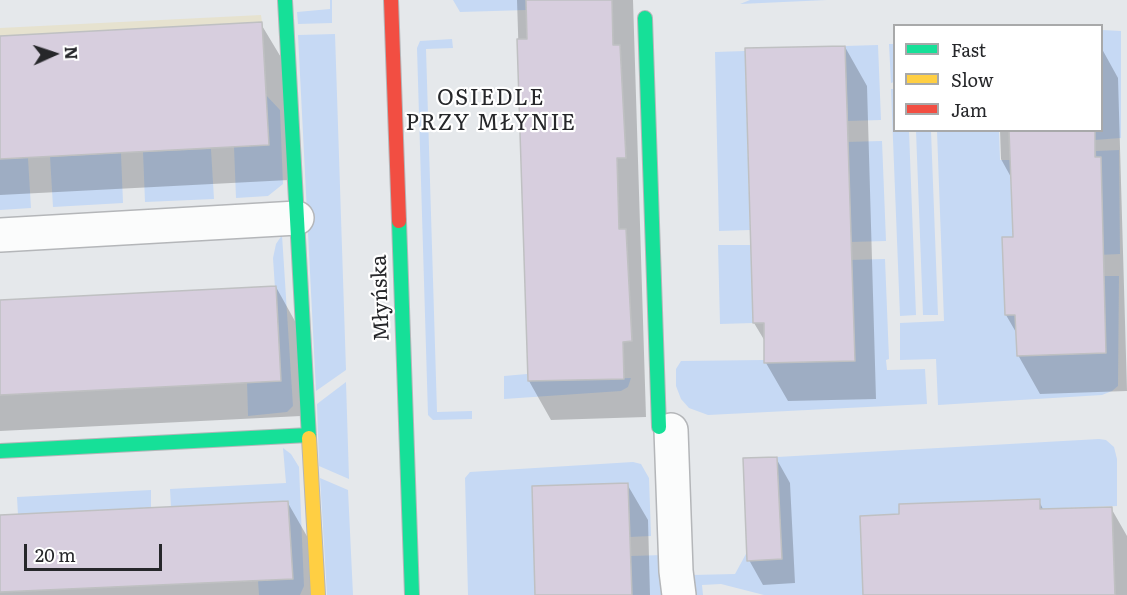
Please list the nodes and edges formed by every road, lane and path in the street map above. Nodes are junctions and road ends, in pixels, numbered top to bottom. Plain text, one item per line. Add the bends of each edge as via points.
1 (285, 0) edge
2 (391, 0) edge
3 (645, 18) dead end
4 (297, 218) junction
5 (0, 235) edge
6 (665, 428) joint
7 (309, 435) junction
8 (0, 451) edge
9 (318, 595) edge
10 (412, 595) edge
11 (679, 595) edge

1 - 4 street
2 - 10 street, Młyńska
3 - 6 street
4 - 5 street
4 - 7 street
6 - 11 street
7 - 8 street
7 - 9 street

